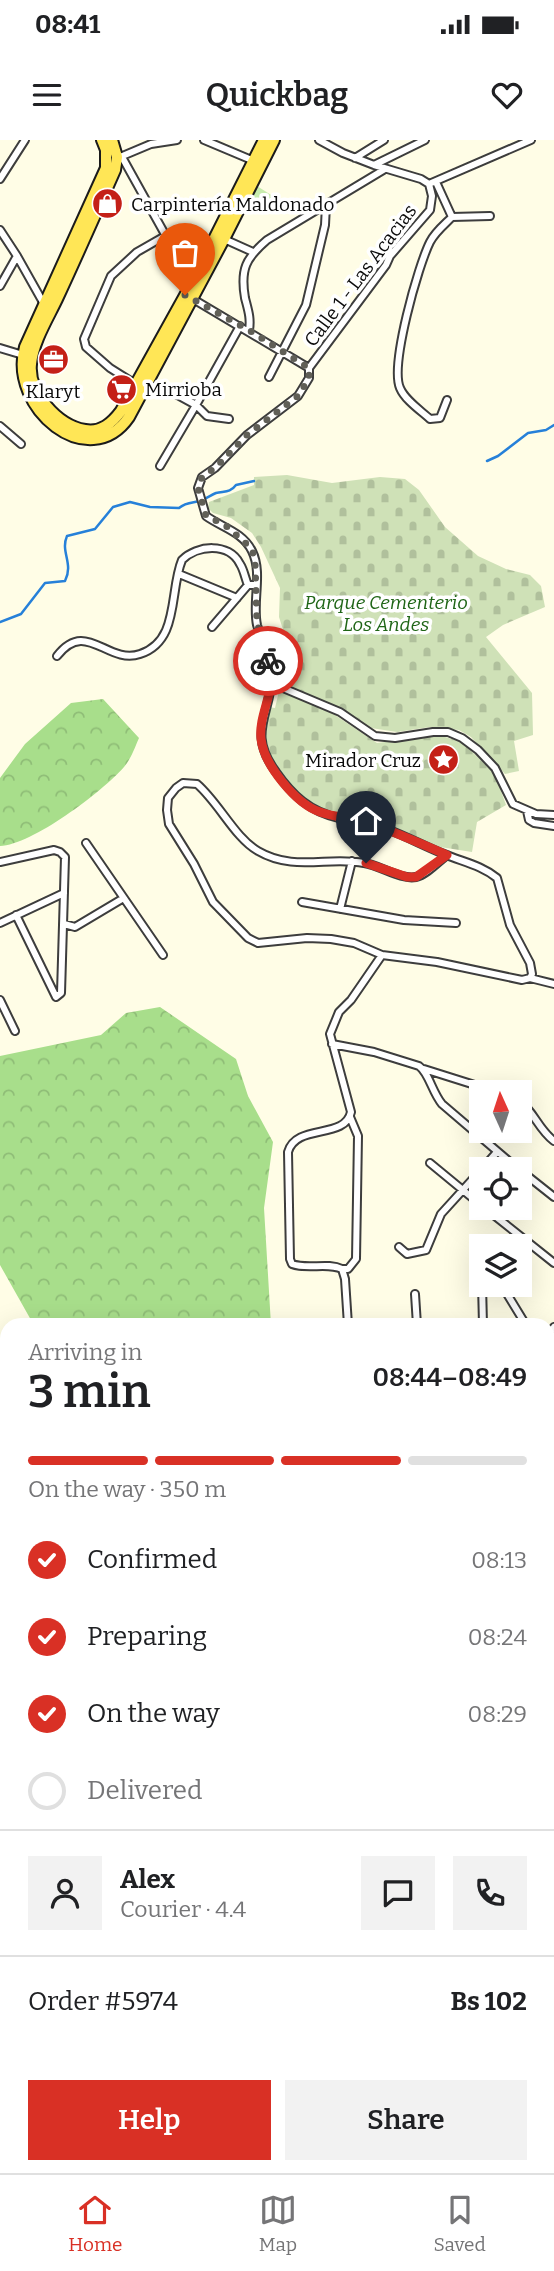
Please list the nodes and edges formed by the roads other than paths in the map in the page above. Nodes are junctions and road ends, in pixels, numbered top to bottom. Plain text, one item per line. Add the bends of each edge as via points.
1 (25, 140) edge
2 (102, 140) edge
3 (112, 140) edge
4 (177, 140) edge
5 (204, 140) edge
6 (264, 140) edge
7 (274, 140) edge
8 (319, 140) edge
9 (384, 140) edge
10 (425, 140) edge
11 (531, 140) edge
12 (120, 157) junction
13 (355, 158) junction
14 (257, 163) junction
15 (374, 165) junction
16 (385, 169) junction
17 (0, 179) edge
18 (433, 183) junction
19 (326, 205) junction
20 (490, 216) dead end
21 (452, 217) junction
22 (87, 223) junction
23 (0, 230) edge
24 (165, 236) junction
25 (221, 237) junction
26 (253, 253) junction
27 (18, 256) junction
28 (195, 285) junction
29 (0, 286) edge
30 (189, 297) junction
31 (48, 308) junction
32 (240, 326) junction
33 (249, 330) junction
34 (0, 348) edge
35 (284, 351) junction
36 (27, 356) junction
37 (309, 368) junction
38 (269, 377) dead end
39 (141, 387) junction
40 (165, 388) dead end
41 (447, 400) dead end
42 (196, 405) junction
43 (229, 419) dead end
44 (0, 426) edge
45 (21, 444) dead end
46 (160, 466) dead end
47 (179, 574) junction
48 (252, 585) junction
49 (237, 598) junction
50 (212, 627) dead end
51 (57, 656) dead end
52 (271, 682) junction
53 (527, 811) junction
54 (554, 815) edge
55 (554, 826) edge
56 (86, 843) dead end
57 (447, 855) junction
58 (352, 861) junction
59 (0, 862) edge
60 (64, 893) junction
61 (122, 899) junction
62 (302, 902) dead end
63 (340, 909) junction
64 (16, 915) junction
65 (0, 923) edge
66 (456, 923) dead end
67 (64, 924) junction
68 (163, 955) dead end
69 (382, 955) junction
70 (530, 978) junction
71 (554, 984) edge
72 (0, 1000) edge
73 (15, 1031) dead end
74 (332, 1044) junction
75 (424, 1069) junction
76 (469, 1083) edge
77 (532, 1113) edge
78 (350, 1117) junction
79 (554, 1141) edge
80 (497, 1152) junction
81 (493, 1157) edge
82 (503, 1157) edge
83 (430, 1163) dead end
84 (532, 1180) edge
85 (469, 1183) edge
86 (463, 1190) junction
87 (469, 1195) edge
88 (554, 1197) edge
89 (500, 1220) edge
90 (399, 1247) dead end
91 (554, 1263) edge
92 (342, 1269) junction
93 (415, 1294) dead end
94 (483, 1297) edge
95 (509, 1297) edge
96 (348, 1318) edge
97 (417, 1318) edge
98 (484, 1318) edge
99 (522, 1318) edge

1 - 17 street
2 - 22 main road via 106,168
3 - 12 main road
4 - 12 street via 151,144
5 - 14 street
6 - 14 main road
7 - 14 main road
8 - 13 street
9 - 13 street
10 - 15 street
11 - 18 street
12 - 22 main road
12 - 24 street
13 - 15 street
14 - 25 main road
15 - 16 street
16 - 18 street
16 - 19 street
18 - 21 street
18 - 37 street, Calle 1 - Las Acacias via 430,210 390,256
19 - 26 street
19 - 35 street via 306,305
20 - 21 street
21 - 41 street via 431,240 419,269 396,369 401,391 430,419 440,418
22 - 31 main road
23 - 27 street
24 - 28 street
24 - 39 street via 137,252 111,276 84,338 86,347 110,368
25 - 26 street
25 - 28 main road
26 - 33 street via 244,274
27 - 29 street
27 - 31 street
28 - 30 main road
30 - 32 street
30 - 39 main road
31 - 36 main road
32 - 33 street
32 - 42 street
33 - 35 street
34 - 36 street
35 - 37 street
35 - 38 street
36 - 39 main road via 32,380 44,402 84,430 102,428 115,419
37 - 48 street, Calle 1 - Las Acacias via 309,378 298,396 247,435 202,477 198,488 206,516 224,524 252,549
40 - 42 street
42 - 43 street via 207,416
42 - 46 street
44 - 45 street
47 - 48 street via 185,557 212,547 231,554
47 - 49 street
47 - 51 street via 170,619 154,647 128,656 76,640
48 - 49 street
48 - 52 street
49 - 50 street
52 - 53 street via 340,712 375,736 433,732 462,737 495,768 513,804
52 - 57 street via 260,738 268,759 296,798 317,811 359,820
53 - 54 street
53 - 55 street via 534,823
56 - 61 street
57 - 58 street via 420,876 411,877
57 - 70 street via 497,878 510,925 533,970
58 - 63 street
58 - 69 street via 304,864 257,851 197,784 183,783 168,798 169,824 179,842 213,902 247,938 258,943 331,939
59 - 60 street via 60,852 65,857
60 - 64 street
60 - 67 street
61 - 67 street via 75,927
61 - 68 street
62 - 63 street
63 - 66 street
64 - 65 street
64 - 67 street via 57,997 61,993
69 - 70 street
69 - 74 street via 339,1012 330,1034
70 - 71 street
72 - 73 street
74 - 75 street
74 - 78 street
75 - 76 street
75 - 80 street via 442,1104
77 - 79 street
78 - 92 street via 358,1136 356,1259
78 - 92 street via 339,1126 302,1136 288,1152 292,1264
80 - 81 street
80 - 82 street
83 - 86 street
84 - 88 street
85 - 86 street
86 - 87 street
86 - 90 street via 441,1214 426,1250 407,1254
89 - 91 street
92 - 96 street
93 - 97 street
94 - 98 street
95 - 99 street

